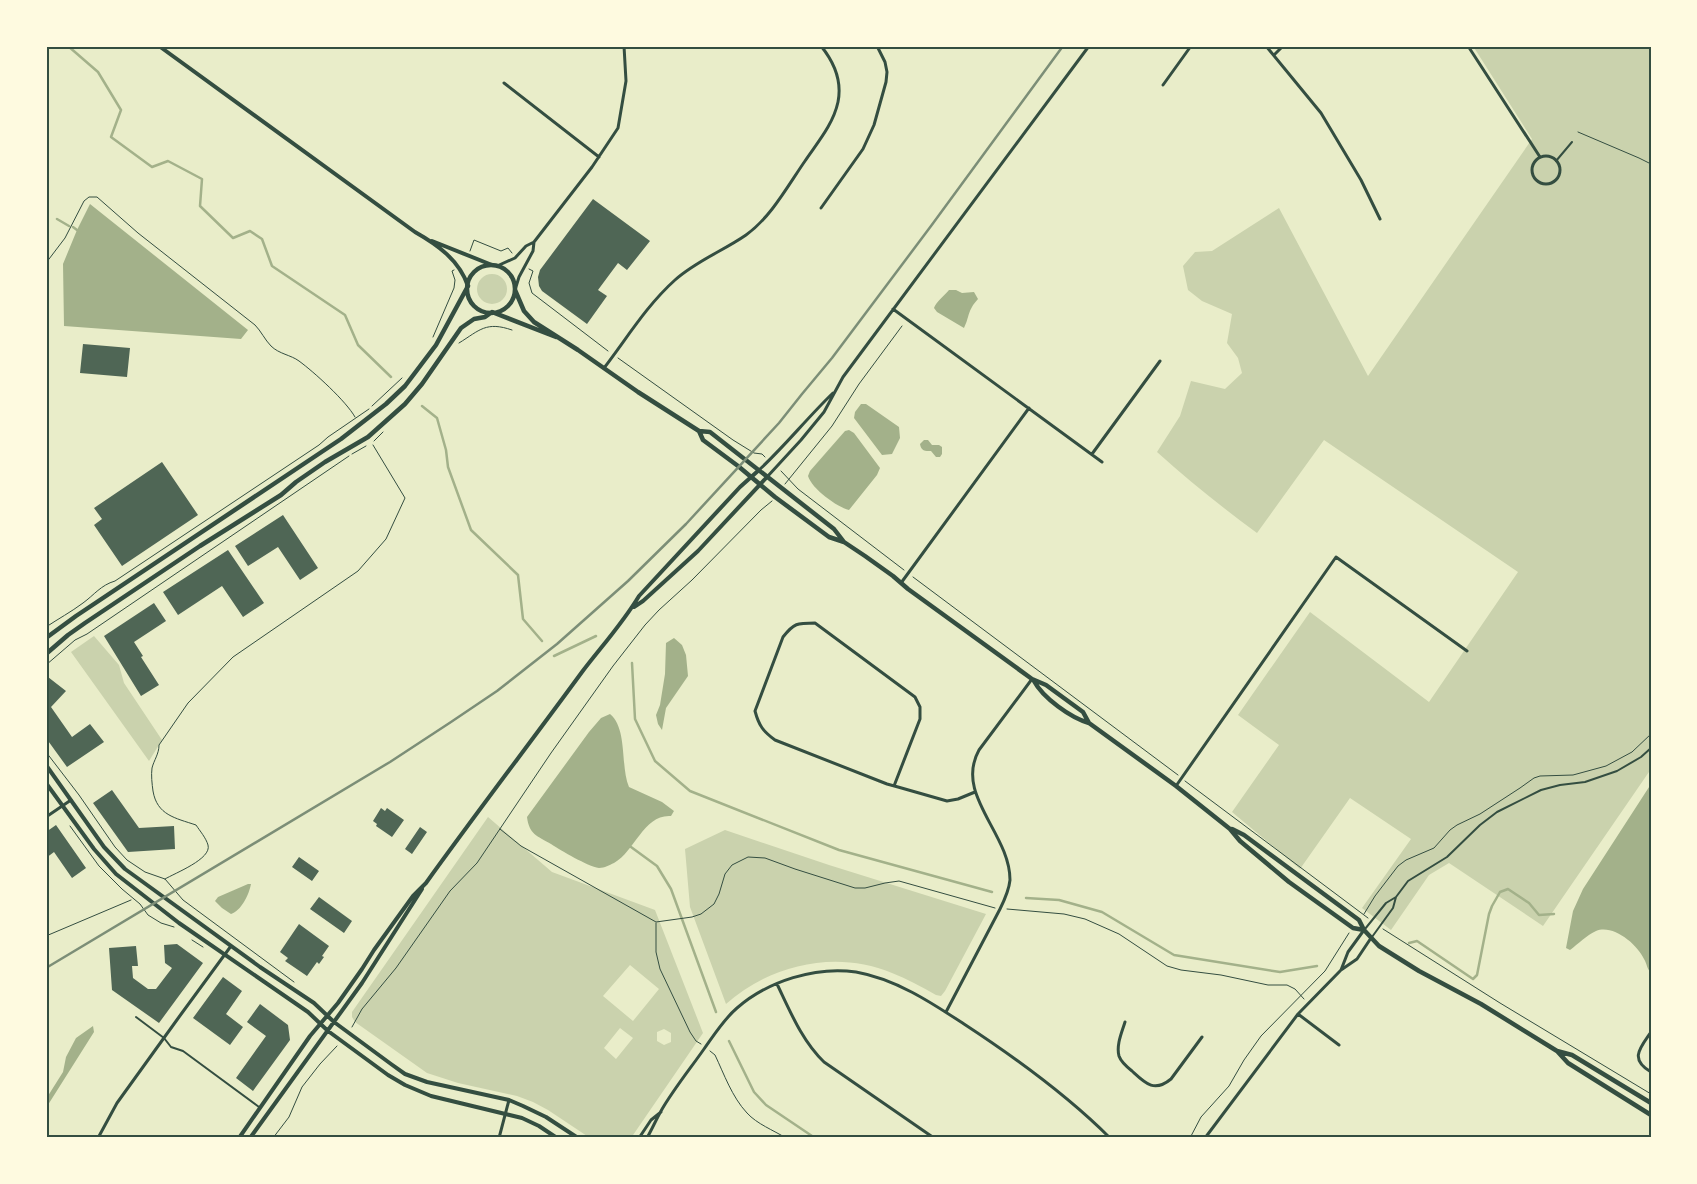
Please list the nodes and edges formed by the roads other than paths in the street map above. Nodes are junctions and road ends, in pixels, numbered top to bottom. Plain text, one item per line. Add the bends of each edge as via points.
1 (159, 46) edge
2 (624, 46) edge
3 (821, 46) edge
4 (877, 46) edge
5 (1089, 46) edge
6 (1191, 46) edge
7 (1266, 46) edge
8 (1283, 46) edge
9 (1468, 46) edge
10 (1274, 55) junction
11 (504, 83) dead end
12 (1163, 85) dead end
13 (1572, 142) dead end
14 (599, 157) junction
15 (1540, 157) junction
16 (1556, 161) junction
17 (821, 208) dead end
18 (1380, 219) dead end
19 (428, 239) junction
20 (534, 242) junction
21 (494, 265) junction
22 (468, 286) junction
23 (515, 290) junction
24 (893, 309) junction
25 (492, 312) junction
26 (556, 337) junction
27 (1160, 361) dead end
28 (604, 368) junction
29 (834, 392) junction
30 (1029, 408) junction
31 (699, 430) junction
32 (1092, 454) junction
33 (1102, 462) dead end
34 (759, 470) junction
35 (752, 477) junction
36 (767, 477) junction
37 (760, 484) junction
38 (844, 542) junction
39 (901, 582) junction
40 (632, 608) junction
41 (46, 638) edge
42 (1467, 651) dead end
43 (46, 654) edge
44 (1033, 680) junction
45 (1090, 723) junction
46 (1651, 748) edge
47 (46, 765) edge
48 (46, 783) edge
49 (894, 786) junction
50 (1176, 786) junction
51 (975, 792) junction
52 (71, 800) junction
53 (63, 806) junction
54 (46, 818) edge
55 (1230, 829) junction
56 (426, 883) junction
57 (1396, 897) junction
58 (1364, 930) junction
59 (1371, 938) junction
60 (231, 946) junction
61 (225, 954) junction
62 (1340, 970) junction
63 (777, 984) junction
64 (946, 1012) junction
65 (1298, 1014) junction
66 (327, 1016) junction
67 (136, 1017) dead end
68 (334, 1022) junction
69 (1125, 1022) dead end
70 (320, 1024) junction
71 (328, 1030) junction
72 (1651, 1032) edge
73 (164, 1038) junction
74 (1202, 1038) dead end
75 (1339, 1045) dead end
76 (1557, 1051) junction
77 (1651, 1072) edge
78 (509, 1100) junction
79 (1651, 1103) edge
80 (259, 1107) junction
81 (661, 1111) junction
82 (506, 1113) junction
83 (1651, 1115) edge
84 (98, 1138) edge
85 (239, 1138) edge
86 (250, 1138) edge
87 (499, 1138) edge
88 (557, 1138) edge
89 (578, 1138) edge
90 (639, 1138) edge
91 (647, 1138) edge
92 (934, 1138) edge
93 (1110, 1138) edge
94 (1205, 1138) edge

1 - 19 street
2 - 14 street via 626,81 618,128
3 - 28 street via 833,63 838,89 836,111 828,127 757,226 671,283
4 - 17 street via 885,62 886,82 874,125 863,149
5 - 24 street
6 - 12 street
7 - 10 street
8 - 10 street
9 - 15 street
10 - 18 street via 1321,113
11 - 14 street
13 - 16 lane
14 - 20 street
15 - 16 street via 1549,156
15 - 16 street via 1533,164 1532,173 1542,183 1551,182 1558,176 1560,168
19 - 21 street
19 - 22 street via 459,267
20 - 21 street via 515,258
20 - 23 street
21 - 22 main road via 478,269 472,274
21 - 23 main road via 510,273
22 - 25 main road via 476,307
22 - 41 main road via 436,345 405,386 386,404 341,439
23 - 25 main road via 513,299 503,310
23 - 26 main road via 524,311
24 - 29 street
24 - 30 street
25 - 26 main road
25 - 43 main road via 460,328 417,391 368,437 325,462 281,495 85,623
26 - 28 main road
27 - 32 street
28 - 31 main road
29 - 34 street
29 - 36 street via 824,412
30 - 32 street
30 - 39 street
31 - 34 main road via 710,432
31 - 35 main road via 703,440
32 - 33 street
34 - 35 street
34 - 36 main road
35 - 37 main road
35 - 40 street via 658,574
36 - 37 street
36 - 38 main road via 834,529
37 - 38 main road via 829,536
37 - 40 street via 698,551
38 - 39 main road
39 - 44 main road
40 - 56 street
42 - 50 street via 1336,557
44 - 45 main road via 1046,685 1083,712
44 - 45 main road via 1039,690 1077,720
44 - 51 street via 977,754 972,770
45 - 50 main road
46 - 57 lane via 1617,771 1584,782 1541,790 1510,804 1480,825 1447,857 1408,881
47 - 52 street
48 - 53 street
49 - 49 street via 775,740 764,732 758,722 755,711 783,637 798,623 815,623 915,697 920,707 920,719
49 - 51 street via 947,801
50 - 55 main road
51 - 64 street via 1003,848 1010,880 1008,893
52 - 53 street
52 - 60 street via 104,847 125,869
53 - 54 street
53 - 61 street via 116,874
55 - 58 main road via 1244,835 1359,920
55 - 58 main road via 1289,882 1353,928
56 - 66 street
56 - 68 street
57 - 58 lane via 1386,903
57 - 59 lane via 1393,908
58 - 59 main road
58 - 62 street
59 - 62 street via 1357,959
59 - 76 main road via 1403,961 1473,999
60 - 61 street
60 - 66 street
61 - 70 street via 308,1012
61 - 73 street
62 - 65 street
63 - 64 street via 804,974 856,972 891,982
63 - 81 street via 736,1008 715,1032
63 - 92 street via 807,1042 824,1062
64 - 93 street via 1045,1081
65 - 75 street
65 - 94 street
66 - 68 street
66 - 70 street
67 - 73 lane
68 - 71 street
68 - 78 street via 405,1074
69 - 74 street via 1118,1047 1121,1061 1152,1086 1165,1084 1171,1079
70 - 71 street
70 - 80 street
71 - 82 street via 405,1085 432,1096
71 - 86 street
72 - 77 street via 1638,1053 1638,1059
73 - 80 lane via 170,1047 183,1051
73 - 84 street via 117,1103
76 - 79 main road via 1572,1055
76 - 83 main road via 1568,1063
78 - 82 street
78 - 89 street via 546,1116
80 - 85 street
81 - 90 street
81 - 91 street
82 - 87 street
82 - 88 street

